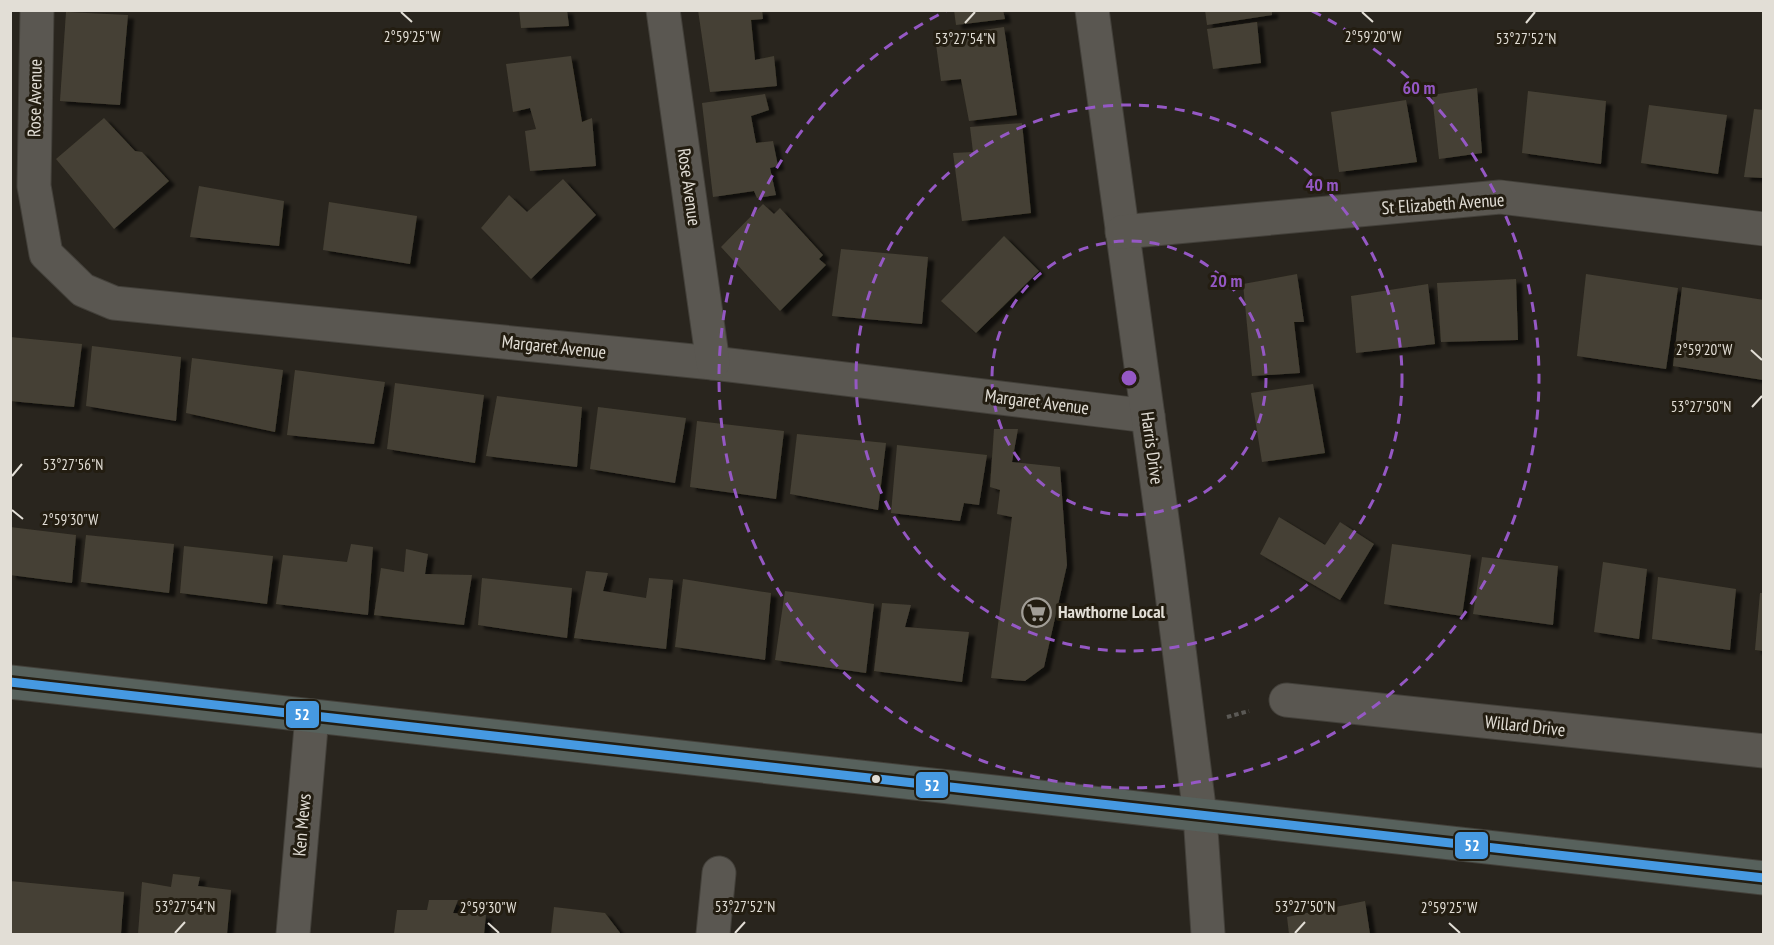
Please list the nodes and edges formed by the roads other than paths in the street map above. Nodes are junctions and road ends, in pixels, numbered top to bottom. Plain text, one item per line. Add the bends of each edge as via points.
1 (37, 10) edge
2 (663, 10) edge
3 (1092, 10) edge
4 (34, 186) joint
5 (1764, 229) edge
6 (1122, 232) junction
7 (713, 363) junction
8 (1148, 416) junction
9 (10, 682) edge
10 (1286, 700) road end
11 (312, 716) junction
12 (1764, 751) edge
13 (1200, 815) junction
14 (719, 873) dead end
15 (1764, 878) edge
16 (293, 934) edge
17 (713, 934) edge
18 (1208, 934) edge

1 - 4 street, Rose Avenue
2 - 7 street, Rose Avenue
3 - 6 street, Harris Drive
4 - 7 street, Margaret Avenue via 46,254 83,290 114,303
5 - 6 street, St Elizabeth Avenue via 1500,197
6 - 8 street, Harris Drive
7 - 8 street, Margaret Avenue
8 - 13 street, Harris Drive
9 - 11 main road
10 - 12 street, Willard Drive
11 - 13 main road
11 - 16 street, Ken Mews
13 - 15 main road
13 - 18 street, Harris Drive
14 - 17 street

